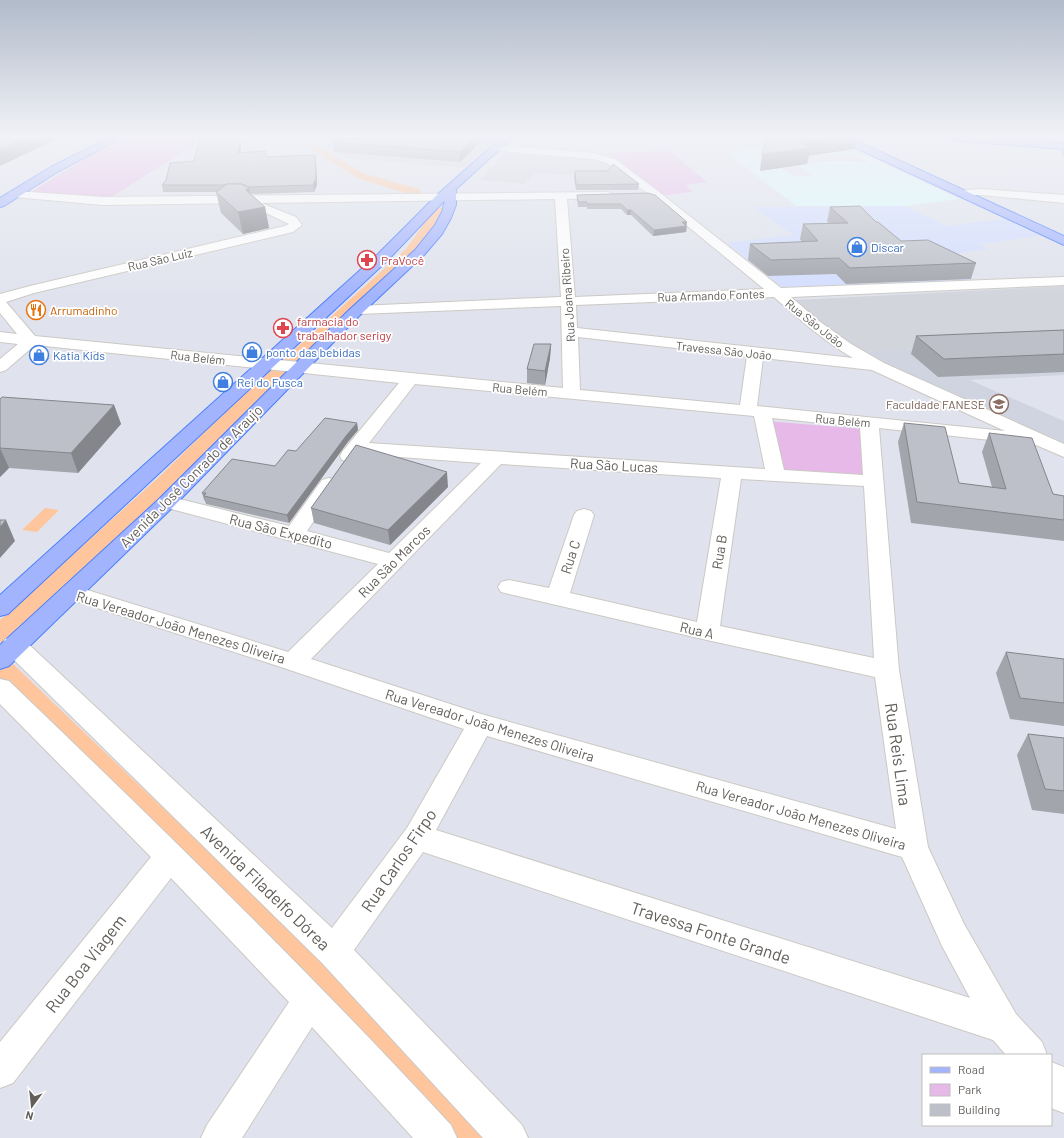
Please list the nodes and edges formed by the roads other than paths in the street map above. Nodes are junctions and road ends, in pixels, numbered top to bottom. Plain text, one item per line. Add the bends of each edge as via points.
1 (19, 191) edge
2 (452, 191) edge
3 (651, 191) edge
4 (957, 191) edge
5 (982, 192) junction
6 (961, 193) junction
7 (14, 194) junction
8 (616, 194) edge
9 (639, 194) edge
10 (655, 194) junction
11 (448, 195) junction
12 (561, 195) junction
13 (244, 199) junction
14 (1064, 199) edge
15 (0, 203) edge
16 (1064, 229) edge
17 (1064, 241) edge
18 (1064, 281) edge
19 (0, 286) edge
20 (30, 290) junction
21 (778, 293) junction
22 (0, 299) edge
23 (568, 301) junction
24 (0, 304) edge
25 (358, 310) junction
26 (570, 332) junction
27 (0, 337) edge
28 (31, 341) junction
29 (755, 354) junction
30 (269, 364) junction
31 (878, 366) junction
32 (0, 367) edge
33 (298, 368) junction
34 (411, 379) junction
35 (572, 394) junction
36 (755, 412) junction
37 (869, 422) junction
38 (226, 438) junction
39 (1041, 440) junction
40 (179, 448) junction
41 (355, 448) junction
42 (1064, 451) edge
43 (496, 458) junction
44 (732, 472) junction
45 (776, 475) junction
46 (873, 480) junction
47 (167, 502) junction
48 (584, 515) dead end
49 (294, 534) junction
50 (394, 561) junction
51 (509, 587) dead end
52 (71, 592) junction
53 (557, 598) junction
54 (0, 608) edge
55 (707, 632) junction
56 (8, 652) edge
57 (293, 662) junction
58 (887, 670) junction
59 (0, 688) edge
60 (480, 724) junction
61 (418, 837) junction
62 (913, 847) junction
63 (170, 856) junction
64 (334, 952) junction
65 (310, 1000) junction
66 (1004, 1026) junction
67 (1028, 1054) edge
68 (0, 1070) edge
69 (1052, 1081) edge
70 (1064, 1095) edge
71 (220, 1138) edge
72 (438, 1138) edge
73 (509, 1138) edge

1 - 7 main road
2 - 11 main road
3 - 10 street, Rua São João
4 - 6 main road
5 - 6 street
5 - 14 street
5 - 16 main road
6 - 17 main road
7 - 13 street via 103,201
7 - 15 main road
8 - 12 street
9 - 10 street
10 - 21 street, Rua São João
11 - 12 street
11 - 13 street
11 - 25 main road, Avenida José Conrado de Araujo via 447,214 429,242
11 - 30 main road, Avenida José Conrado de Araujo
12 - 23 street, Rua Joana Ribeiro
13 - 20 street, Rua São Luiz via 292,220 296,225 289,229
18 - 21 street, Rua Armando Fontes
19 - 20 street, Rua São Luiz
20 - 22 street, Rua São Luiz
21 - 23 street, Rua Armando Fontes
21 - 31 street, Rua São João via 831,337
23 - 25 street, Rua Armando Fontes
23 - 26 street, Rua Joana Ribeiro
24 - 28 street
25 - 33 main road, Avenida José Conrado de Araujo
26 - 29 street, Travessa São João
26 - 35 street, Rua Joana Ribeiro
27 - 28 street, Rua Belém
28 - 30 street, Rua Belém
28 - 32 street
29 - 31 street, Travessa São João
29 - 36 street
30 - 33 street, Rua Belém
30 - 40 main road, Avenida José Conrado de Araujo
31 - 39 street, Rua São João
33 - 34 street, Rua Belém
33 - 38 main road, Avenida José Conrado de Araujo
34 - 35 street, Rua Belém
34 - 41 street
35 - 36 street, Rua Belém
36 - 37 street, Rua Belém
36 - 45 street
37 - 39 street, Rua Belém
37 - 46 street, Rua Reis Lima
38 - 40 main road
38 - 47 main road, Avenida José Conrado de Araujo
39 - 42 street, Rua São João
40 - 54 main road, Avenida José Conrado de Araujo
41 - 43 street, Rua São Lucas
41 - 49 street
43 - 44 street, Rua São Lucas
43 - 50 street, Rua São Marcos
44 - 45 street, Rua São Lucas
44 - 55 street, Rua B
45 - 46 street, Rua São Lucas
46 - 58 street, Rua Reis Lima
47 - 49 street, Rua São Expedito
47 - 52 main road, Avenida José Conrado de Araujo
48 - 53 street, Rua C
49 - 50 street, Rua São Expedito
50 - 57 street, Rua São Marcos
51 - 53 street, Rua A
52 - 56 main road, Avenida José Conrado de Araujo
52 - 57 street, Rua Vereador João Menezes Oliveira
53 - 55 street, Rua A
55 - 58 street, Rua A
56 - 64 street, Avenida Filadelfo Dórea
57 - 60 street, Rua Vereador João Menezes Oliveira
58 - 62 street, Rua Reis Lima
59 - 63 street
60 - 61 street, Rua Carlos Firpo
60 - 62 street, Rua Vereador João Menezes Oliveira
61 - 64 street, Rua Carlos Firpo
61 - 66 street, Travessa Fonte Grande
62 - 66 street, Rua Reis Lima via 953,936
63 - 65 street
63 - 68 street, Rua Boa Viagem
64 - 73 street, Avenida Filadelfo Dórea
65 - 71 street
65 - 72 street
66 - 67 street, Rua Reis Lima
69 - 70 street

